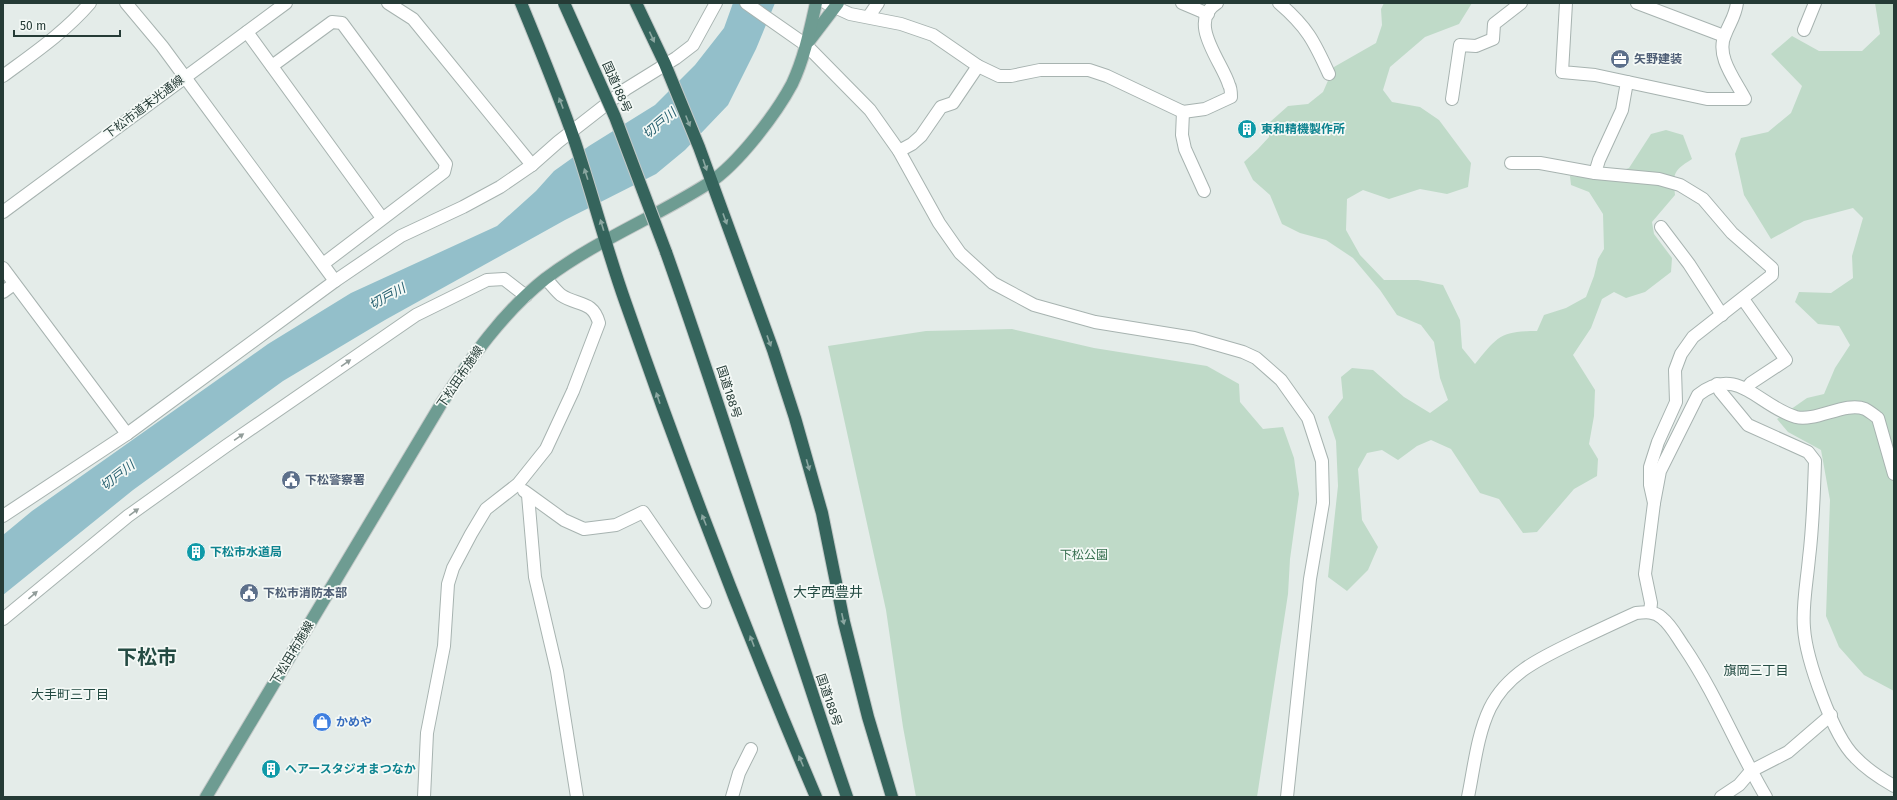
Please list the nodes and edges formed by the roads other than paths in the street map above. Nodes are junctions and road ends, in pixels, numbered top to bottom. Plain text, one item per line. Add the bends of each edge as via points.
1 (90, 3) edge
2 (126, 3) edge
3 (286, 3) edge
4 (388, 3) edge
5 (521, 3) edge
6 (564, 3) edge
7 (636, 3) edge
8 (716, 3) edge
9 (746, 3) edge
10 (816, 3) edge
11 (878, 3) edge
12 (1182, 3) edge
13 (1218, 3) edge
14 (1280, 3) edge
15 (1522, 3) edge
16 (1566, 3) edge
17 (1637, 3) edge
18 (1737, 3) edge
19 (1814, 3) edge
20 (833, 5) edge
21 (1208, 14) junction
22 (869, 16) junction
23 (1804, 30) dead end
24 (247, 32) junction
25 (1724, 36) junction
26 (806, 45) junction
27 (272, 66) junction
28 (978, 66) junction
29 (666, 68) junction
30 (1329, 74) dead end
31 (3, 76) edge
32 (185, 77) junction
33 (1627, 82) junction
34 (1452, 98) dead end
35 (1183, 112) junction
36 (573, 136) junction
37 (899, 151) junction
38 (1511, 162) dead end
39 (532, 165) junction
40 (1595, 173) junction
41 (711, 182) junction
42 (1204, 191) dead end
43 (3, 212) edge
44 (382, 218) junction
45 (1661, 227) dead end
46 (607, 241) junction
47 (323, 264) junction
48 (3, 268) edge
49 (546, 279) junction
50 (335, 281) junction
51 (14, 284) junction
52 (3, 292) edge
53 (526, 296) junction
54 (1743, 299) junction
55 (1722, 315) junction
56 (1717, 384) junction
57 (1746, 390) junction
58 (127, 434) junction
59 (1894, 474) edge
60 (518, 484) junction
61 (528, 495) junction
62 (1654, 503) junction
63 (3, 516) edge
64 (705, 602) dead end
65 (1650, 612) junction
66 (3, 619) edge
67 (1831, 715) junction
68 (750, 749) dead end
69 (1751, 771) junction
70 (1894, 786) edge
71 (206, 797) edge
72 (424, 797) edge
73 (577, 797) edge
74 (732, 797) edge
75 (816, 797) edge
76 (847, 797) edge
77 (892, 797) edge
78 (1287, 797) edge
79 (1468, 797) edge
80 (1721, 797) edge
81 (1766, 797) edge

1 - 31 street via 76,20
2 - 32 street
3 - 24 street, 下松市道末光通線
4 - 39 street via 414,19
36 -> 5 highway
6 - 76 highway, 国道188号, bridge via 615,116 702,353
7 -> 29 highway
8 - 29 street via 693,45
9 - 26 street
10 - 26 main road, 下松田布施線
11 - 22 street
12 - 21 street
13 - 21 street
14 - 30 street via 1314,41
15 - 34 street via 1494,24 1493,39 1476,46 1460,45
16 - 33 street via 1562,72 1595,75
17 - 25 street
18 - 25 street via 1735,17
19 - 23 street
20 - 22 street via 850,14
20 - 26 main road, 下松田布施線
21 - 35 street via 1208,42 1229,84 1232,97 1205,109
22 - 28 street via 933,35
24 - 27 street
24 - 32 street, 下松市道末光通線
25 - 33 street via 1722,48 1726,63 1745,99 1708,99
26 - 37 street via 870,110
26 - 41 main road, 下松田布施線 via 792,83 765,127 740,156
27 - 44 street
27 - 44 street via 332,22 342,23 446,164 444,172
28 - 35 street via 999,76 1040,70 1089,70
28 - 37 street via 953,103 941,106 921,136
29 - 36 street via 626,89
29 -> 41 highway
32 - 43 street, 下松市道末光通線
32 - 47 street
33 - 40 street via 1622,110
35 - 42 street via 1182,136 1185,149
36 - 39 street
46 -> 36 highway
37 - 78 street via 939,223 960,253 993,283 1034,305 1095,322 1194,338 1243,352 1256,358 1281,380 1308,418 1322,461 1323,503 1310,579
38 - 40 street via 1540,163
39 - 50 street via 488,194 401,236
40 - 54 street via 1659,179 1680,185 1703,199 1732,233 1772,268 1772,275
41 - 46 main road, 下松田布施線
41 -> 77 highway via 795,418 822,513 844,622 868,717
44 - 47 street
45 - 55 street
46 - 49 main road, 下松田布施線
75 -> 46 highway via 784,723 676,448 618,284
47 - 50 street
48 - 51 street
49 - 53 main road, 下松田布施線
49 - 60 street via 560,294 589,306 597,313 599,323 573,391 546,449
50 - 58 street
51 - 52 street
51 - 58 street
66 -> 53 street via 128,516 416,315 487,280 504,279
53 - 71 main road, 下松田布施線 via 493,329 445,398
54 - 55 street
54 - 57 street via 1786,360 1751,383
55 - 62 street via 1693,337 1677,364 1676,402 1650,466 1650,485
56 - 57 street via 1730,383
56 - 62 street via 1698,395 1660,472
56 - 67 street via 1748,425 1808,452 1815,461 1803,626 1809,658
57 - 59 street via 1797,417 1810,418 1846,409 1864,409 1878,418
58 - 63 street
60 - 61 street
60 - 72 street via 486,510 453,568 448,584 444,646 427,733
61 - 64 street via 564,520 584,529 616,525 643,512
61 - 73 street via 535,577 557,671
62 - 65 street via 1645,574 1651,603
65 - 69 street via 1661,616 1669,624 1697,666
65 - 79 street via 1636,613 1541,657 1503,687 1490,708 1482,729
67 - 69 street via 1788,752
67 - 70 street via 1854,756 1880,779
68 - 74 street
69 - 80 street via 1738,785
69 - 81 street

